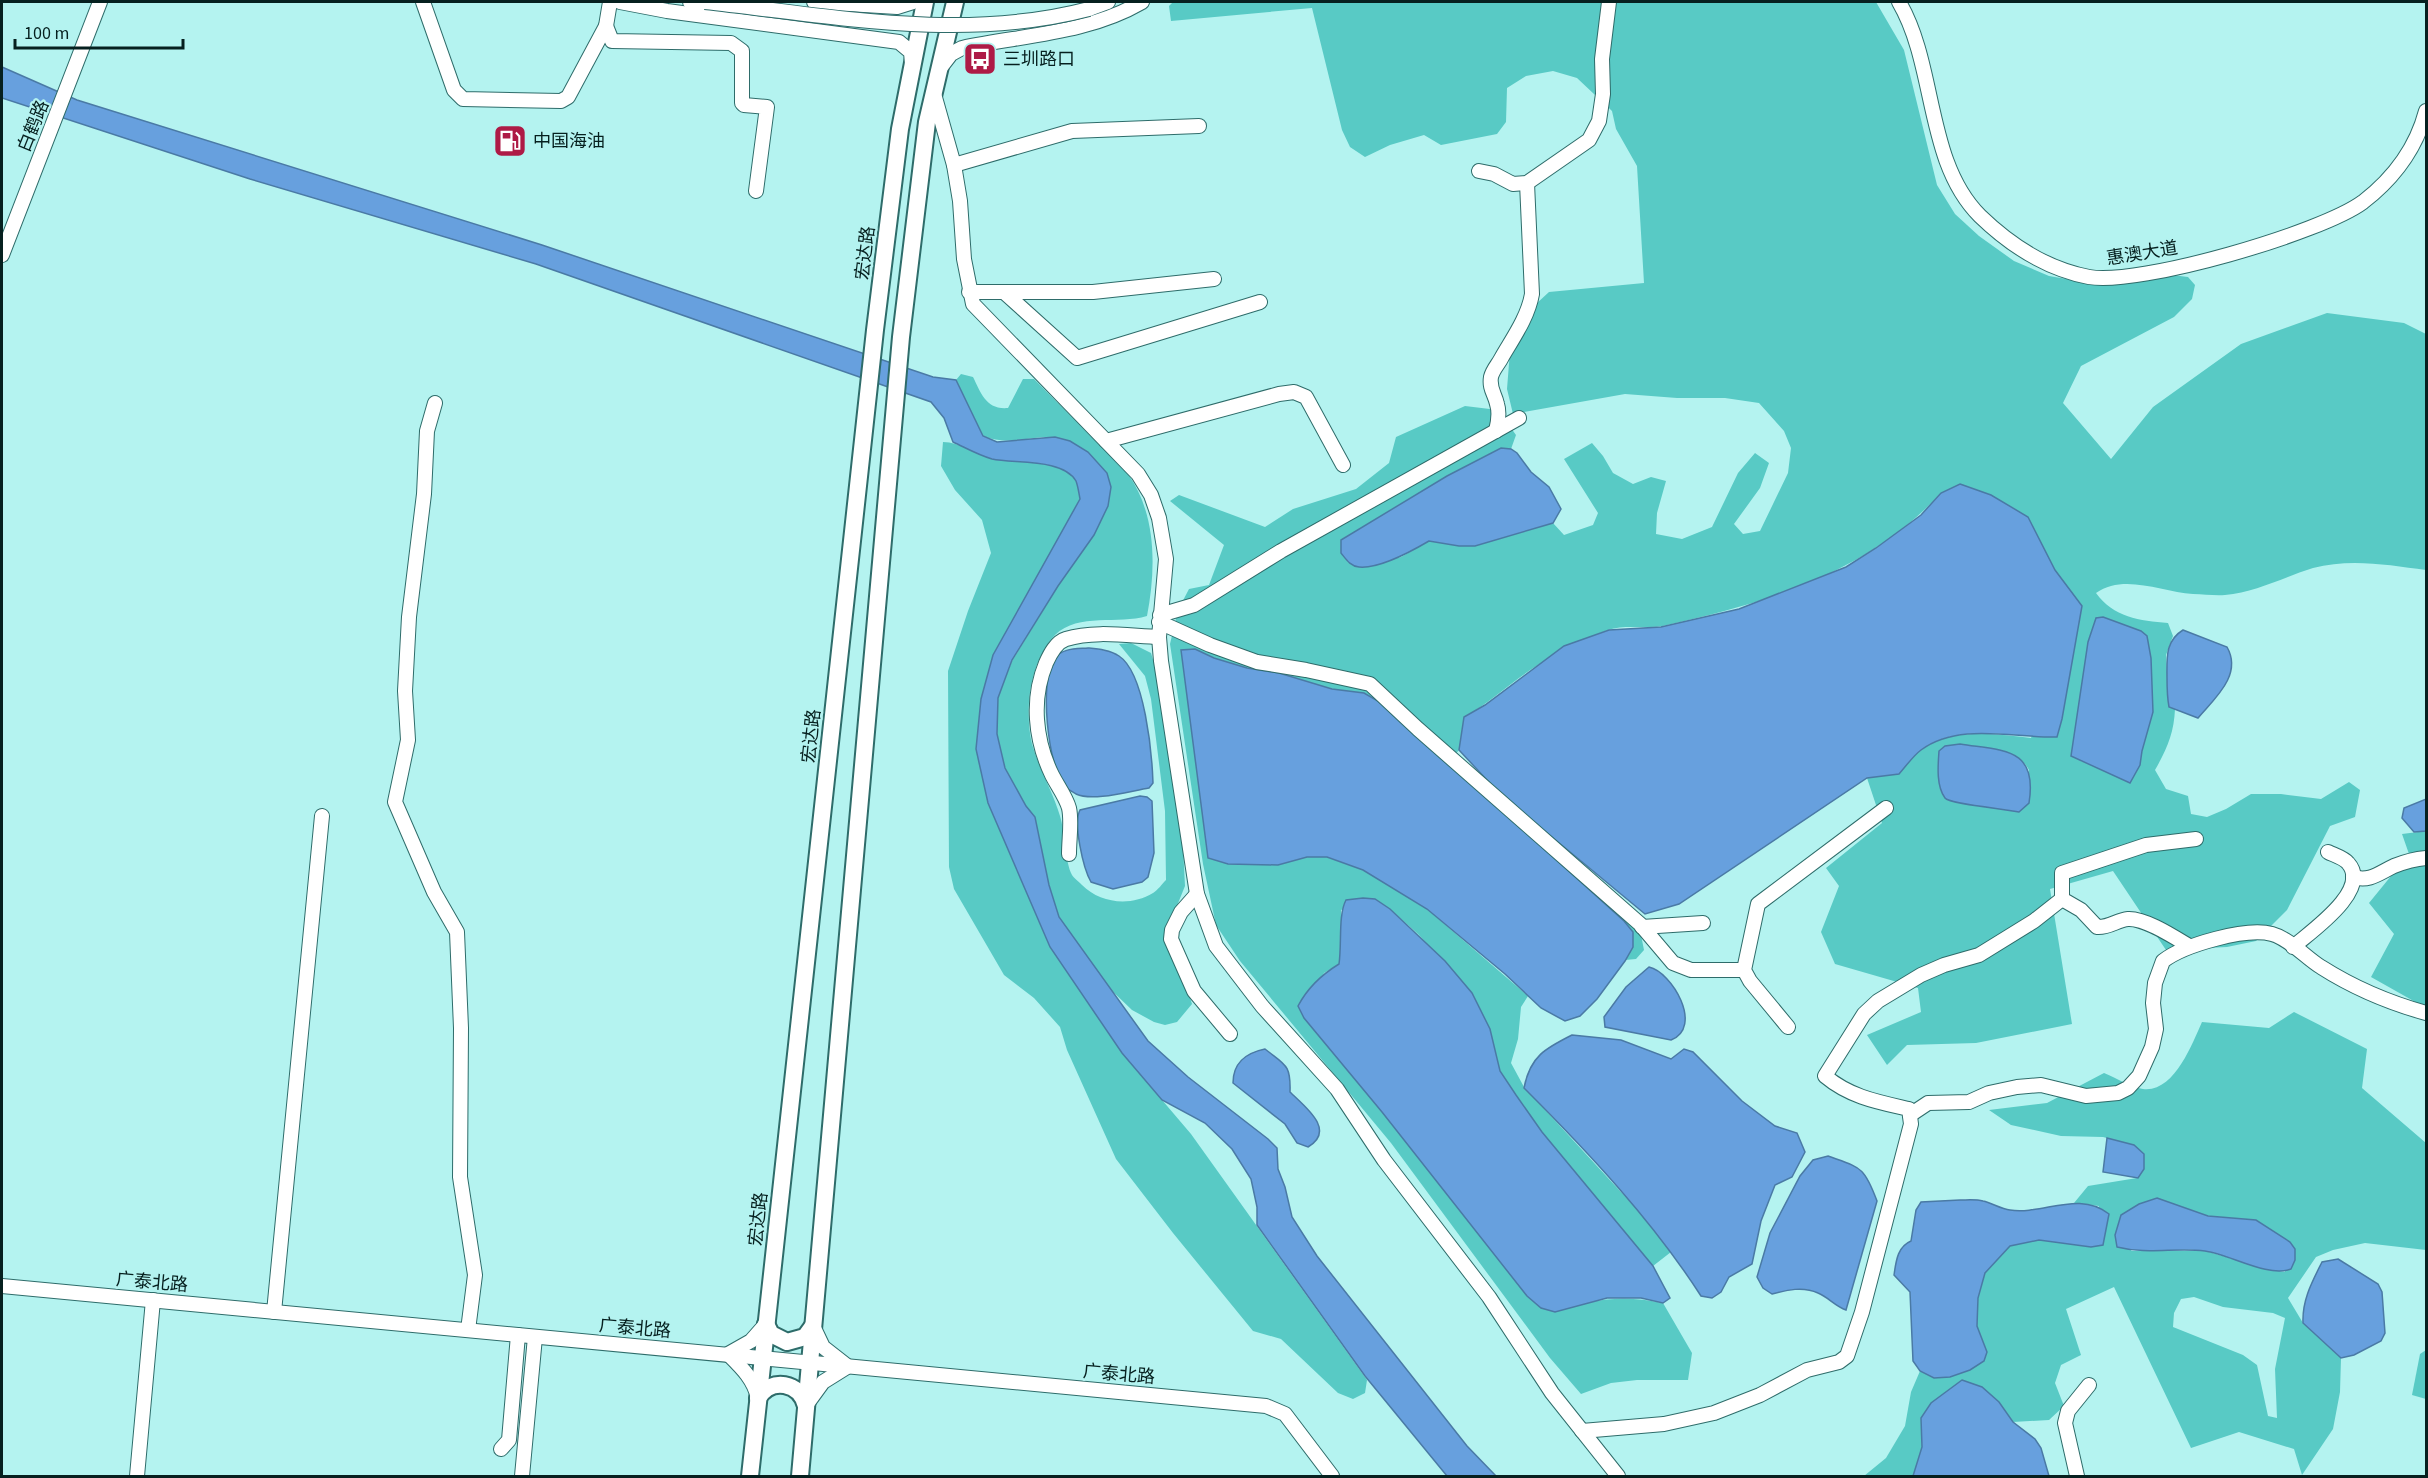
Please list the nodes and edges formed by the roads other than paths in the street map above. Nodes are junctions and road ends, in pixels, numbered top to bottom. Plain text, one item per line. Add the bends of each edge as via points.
1 (423, 2) edge
2 (610, 2) edge
3 (620, 2) edge
4 (690, 2) edge
5 (705, 2) edge
6 (814, 2) edge
7 (913, 2) edge
8 (925, 2) edge
9 (955, 2) edge
10 (1108, 2) edge
11 (1142, 2) edge
12 (1610, 2) edge
13 (1899, 2) edge
14 (98, 4) edge
15 (606, 26) junction
16 (912, 66) junction
17 (939, 71) junction
18 (934, 94) junction
19 (2427, 111) edge
20 (1198, 126) dead end
21 (954, 165) junction
22 (1479, 171) dead end
23 (1527, 183) junction
24 (756, 191) dead end
25 (2, 255) edge
26 (1214, 279) dead end
27 (969, 292) junction
28 (1004, 292) junction
29 (1260, 302) dead end
30 (435, 403) dead end
31 (1519, 418) dead end
32 (1496, 431) junction
33 (1106, 441) junction
34 (1342, 465) dead end
35 (1160, 618) junction
36 (1159, 637) junction
37 (1886, 808) dead end
38 (322, 816) dead end
39 (2196, 839) dead end
40 (2328, 852) dead end
41 (1069, 854) dead end
42 (2427, 858) edge
43 (2353, 877) junction
44 (1197, 894) junction
45 (2062, 898) junction
46 (1703, 923) dead end
47 (1642, 927) junction
48 (2189, 946) junction
49 (2293, 947) junction
50 (1744, 970) junction
51 (2427, 1013) edge
52 (1788, 1027) dead end
53 (1230, 1034) dead end
54 (1910, 1115) junction
55 (2, 1286) edge
56 (153, 1300) junction
57 (274, 1312) junction
58 (766, 1324) junction
59 (813, 1326) junction
60 (468, 1330) junction
61 (518, 1335) junction
62 (535, 1337) junction
63 (728, 1354) junction
64 (762, 1357) junction
65 (810, 1363) junction
66 (848, 1366) junction
67 (2090, 1385) dead end
68 (758, 1398) junction
69 (806, 1406) junction
70 (1582, 1431) junction
71 (501, 1449) dead end
72 (137, 1476) edge
73 (522, 1476) edge
74 (750, 1476) edge
75 (800, 1476) edge
76 (1332, 1476) edge
77 (1618, 1476) edge
78 (2077, 1476) edge

1 - 15 street via 454,90 463,99 561,101 568,97
2 - 15 street
3 - 16 street via 899,42 911,52
4 - 5 street
5 - 10 street, bridge via 956,26 1030,21
6 - 7 street via 897,7
8 - 16 main road, 宏达路
9 - 17 main road
11 - 17 street via 1078,28 962,48 946,59
12 - 23 street via 1599,121 1589,140
13 - 19 street, 惠澳大道 via 1917,39 1947,163 1963,196 1979,215 2020,249 2090,277 2155,273 2315,227 2360,204 2395,173 2418,138
14 - 25 street, 白鹤路
15 - 24 street via 612,41 731,44 742,51 742,103 767,107
16 - 58 main road, 宏达路 via 900,129 875,330
17 - 18 main road
18 - 21 street
18 - 59 main road via 927,122 901,337
20 - 21 street via 1072,131
21 - 27 street
22 - 23 street via 1513,184
23 - 32 street via 1532,294 1530,306 1493,369 1490,389 1497,403
26 - 28 street via 1093,291
27 - 28 street
27 - 33 street via 973,304
28 - 29 street via 1077,358
30 - 60 street via 427,431 424,494 409,617 405,691 408,740 395,802 434,892 457,932 460,1177 476,1275
31 - 32 street
32 - 35 street via 1194,604
33 - 34 street via 1294,392 1306,397
33 - 35 street via 1138,474 1159,518 1166,559
35 - 36 street
35 - 47 street via 1210,645 1257,663 1306,669 1370,684
36 - 41 street via 1098,635 1065,639 1052,650 1039,687 1038,739 1069,807
36 - 44 street
37 - 50 street via 1758,904
38 - 57 street
39 - 45 street via 2146,845 2062,873
40 - 43 street via 2348,862
42 - 43 street via 2392,867 2375,877
43 - 49 street via 2347,897 2331,916
44 - 53 street via 1181,912 1171,939 1194,991
44 - 70 street via 1216,946 1262,1006 1337,1089 1384,1160 1489,1297
45 - 48 street via 2097,927 2107,928 2127,919 2140,921
45 - 54 street via 2034,921 1979,955 1921,975 1864,1014 1825,1076 1857,1097 1910,1109
46 - 47 street
47 - 50 street via 1673,963 1691,970
48 - 49 street via 2253,932 2274,934
48 - 54 street via 2163,961 2158,972 2152,1003 2157,1029 2139,1076 2128,1088 2086,1096 2041,1086 2017,1087 1969,1102 1928,1103
49 - 51 street via 2347,983
50 - 52 street
54 - 70 street via 1884,1231 1847,1356 1714,1413 1664,1424
55 - 56 street, 广泰北路
56 - 57 street, 广泰北路
56 - 72 street
57 - 60 street, 广泰北路
58 - 59 main road via 776,1338 787,1342 805,1337
58 - 63 street via 745,1345
58 - 64 main road, 宏达路
59 - 65 main road
59 - 66 street via 823,1347
60 - 61 street, 广泰北路
61 - 62 street, 广泰北路
61 - 71 street via 509,1440
62 - 63 street, 广泰北路
62 - 73 street
63 - 64 street, 广泰北路
63 - 68 street via 749,1376
64 - 65 street, 广泰北路
64 - 68 main road, 宏达路
65 - 66 street, 广泰北路
65 - 69 main road
66 - 69 street via 823,1382
66 - 76 street, 广泰北路 via 1266,1406 1285,1414
67 - 78 street via 2068,1410 2065,1423
68 - 69 main road via 770,1386 786,1385 801,1395
68 - 74 main road, 宏达路
69 - 75 main road
70 - 77 street

